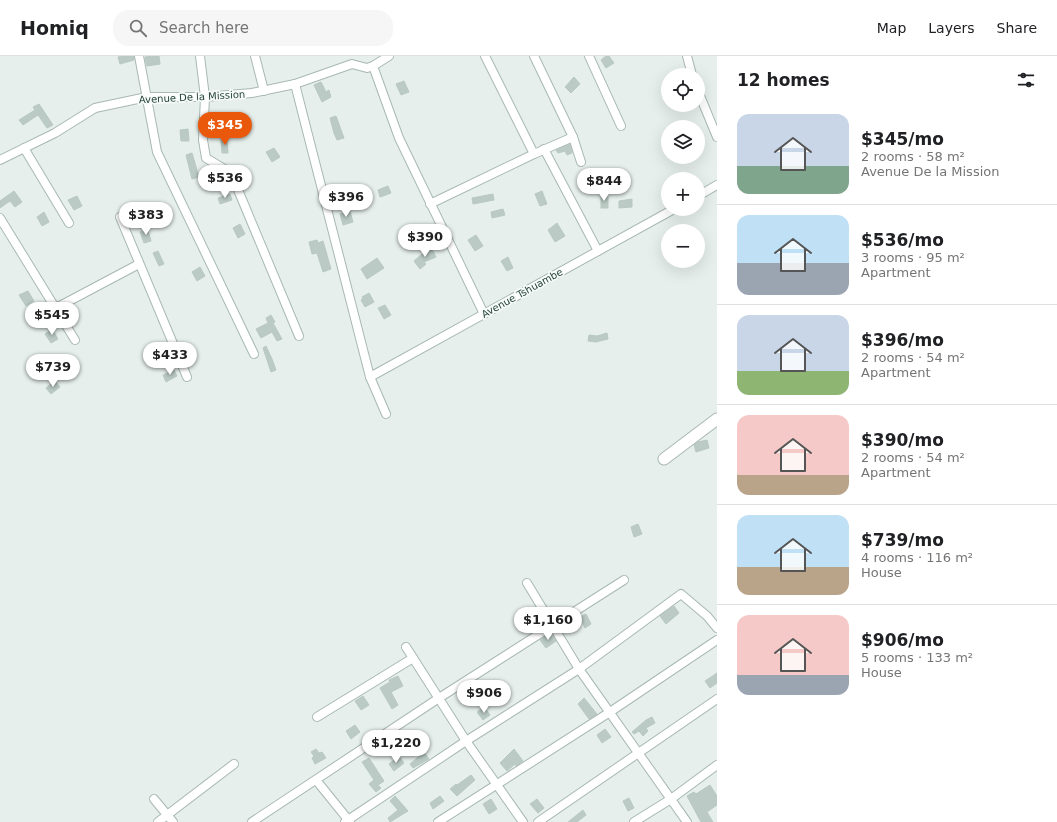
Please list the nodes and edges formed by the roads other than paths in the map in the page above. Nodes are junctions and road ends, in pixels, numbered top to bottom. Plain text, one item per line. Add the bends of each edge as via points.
1 (139, 56) edge
2 (200, 56) edge
3 (255, 56) edge
4 (389, 56) edge
5 (485, 56) edge
6 (534, 56) edge
7 (589, 56) edge
8 (687, 56) edge
9 (373, 66) junction
10 (690, 68) edge
11 (295, 84) junction
12 (264, 91) junction
13 (204, 97) junction
14 (147, 98) junction
15 (705, 108) edge
16 (621, 126) dead end
17 (573, 137) junction
18 (717, 137) edge
19 (24, 148) junction
20 (544, 150) junction
21 (534, 154) junction
22 (0, 160) edge
23 (581, 162) dead end
24 (717, 185) edge
25 (705, 192) edge
26 (430, 204) junction
27 (661, 216) edge
28 (120, 217) dead end
29 (0, 218) edge
30 (69, 223) dead end
31 (598, 251) junction
32 (139, 264) junction
33 (56, 308) junction
34 (484, 314) junction
35 (299, 336) dead end
36 (76, 340) dead end
37 (254, 354) dead end
38 (187, 377) dead end
39 (370, 377) junction
40 (386, 414) dead end
41 (717, 419) edge
42 (664, 459) dead end
43 (624, 580) dead end
44 (527, 583) dead end
45 (552, 626) junction
46 (717, 628) edge
47 (717, 640) edge
48 (406, 647) dead end
49 (413, 658) junction
50 (579, 669) junction
51 (438, 698) junction
52 (717, 699) edge
53 (610, 712) junction
54 (317, 717) dead end
55 (466, 741) junction
56 (638, 753) junction
57 (234, 764) dead end
58 (717, 765) edge
59 (316, 780) junction
60 (496, 784) junction
61 (154, 799) dead end
62 (671, 799) junction
63 (167, 815) junction
64 (348, 821) edge
65 (158, 822) edge
66 (173, 822) edge
67 (252, 822) edge
68 (438, 822) edge
69 (523, 822) edge
70 (538, 822) edge
71 (634, 822) edge
72 (687, 822) edge

1 - 14 street
2 - 13 street
3 - 12 street
4 - 9 street
5 - 21 street
6 - 17 street
7 - 16 street
8 - 10 street
9 - 11 street, Avenue De la Mission via 342,66
9 - 26 street via 399,138
11 - 12 street, Avenue De la Mission
11 - 39 street
12 - 13 street, Avenue De la Mission
13 - 14 street, Avenue De la Mission
13 - 35 street via 206,158 231,173
14 - 19 street, Avenue De la Mission via 94,108
14 - 37 street via 157,152
15 - 18 street
17 - 20 street
17 - 23 street
19 - 22 street, Avenue De la Mission
19 - 30 street
20 - 21 street
20 - 31 street
21 - 26 street
24 - 25 street
26 - 34 street
27 - 31 street, Avenue Tshuambe
28 - 32 street
29 - 33 street
31 - 34 street, Avenue Tshuambe
32 - 33 street
32 - 38 street
33 - 36 street
34 - 39 street, Avenue Tshuambe
39 - 40 street
41 - 42 street
43 - 45 street
44 - 45 street
45 - 50 street
45 - 51 street
46 - 50 street via 707,616 680,594
47 - 53 street
48 - 49 street
49 - 51 street
49 - 54 street
50 - 53 street
50 - 55 street
51 - 55 street
51 - 59 street
52 - 56 street
53 - 56 street
53 - 60 street
55 - 60 street
55 - 64 street
56 - 62 street
56 - 70 street
57 - 63 street
58 - 62 street
59 - 64 street
59 - 67 street
60 - 68 street
60 - 69 street
61 - 63 street
62 - 71 street
62 - 72 street
63 - 65 street
63 - 66 street

